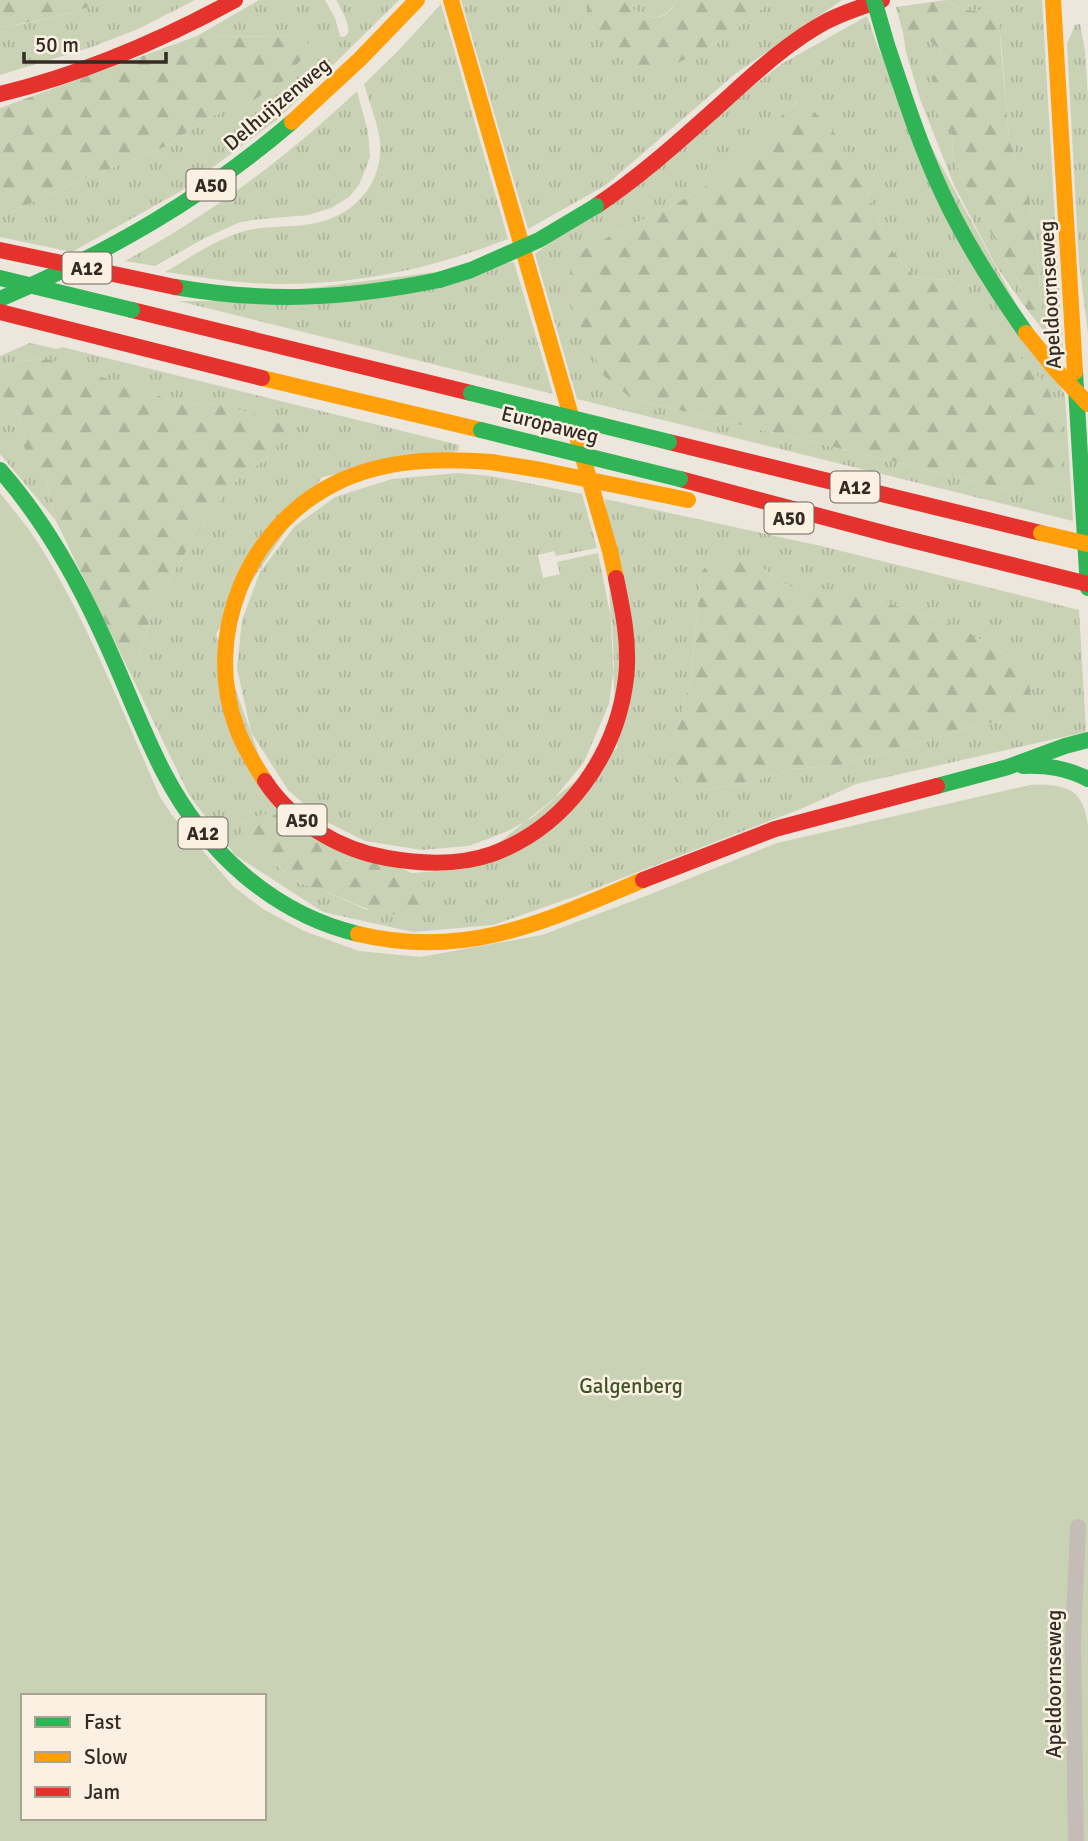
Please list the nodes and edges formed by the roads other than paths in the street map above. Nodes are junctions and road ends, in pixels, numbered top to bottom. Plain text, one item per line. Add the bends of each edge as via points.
1 (235, 0) edge
2 (417, 0) edge
3 (451, 0) edge
4 (874, 0) edge
5 (882, 0) edge
6 (1053, 0) edge
7 (0, 94) edge
8 (0, 250) edge
9 (0, 278) edge
10 (0, 299) edge
11 (0, 312) edge
12 (1088, 404) edge
13 (0, 470) edge
14 (706, 504) dead end
15 (729, 508) dead end
16 (891, 536) junction
17 (1088, 544) edge
18 (1088, 586) edge
19 (1088, 740) edge
20 (1012, 766) junction
21 (1088, 779) edge
22 (1078, 1527) dead end
23 (1076, 1841) edge

1 - 7 main road via 118,58
2 - 10 main road, Delhuijzenweg / A50 via 347,73 277,136 210,186 103,251
3 - 14 main road, A50, bridge via 610,551 625,627 626,676 619,718 596,768 577,795 536,832 491,855 459,861 402,861 361,852 328,837 281,801 247,755 230,706 224,662 237,591 273,530 327,486 394,464 442,459 541,470 688,500
4 - 12 main road, bridge via 923,146 954,216 1026,333
5 - 8 main road, A12, bridge via 842,14 788,45 664,156 596,206 539,240 471,270 379,292 297,299 209,294
6 - 18 main road, Apeldoornseweg
9 - 17 main road, Europaweg / A12, bridge
11 - 16 main road, Europaweg / A12, bridge via 680,479
13 - 20 main road, A12 via 63,557 167,781 211,844 281,903 355,935 432,943 496,936 774,828
15 - 16 main road, A50
16 - 18 main road, Europaweg / A12, bridge
19 - 20 main road, A12
20 - 21 main road, A12 via 1051,765
22 - 23 street, Apeldoornseweg via 1073,1642

